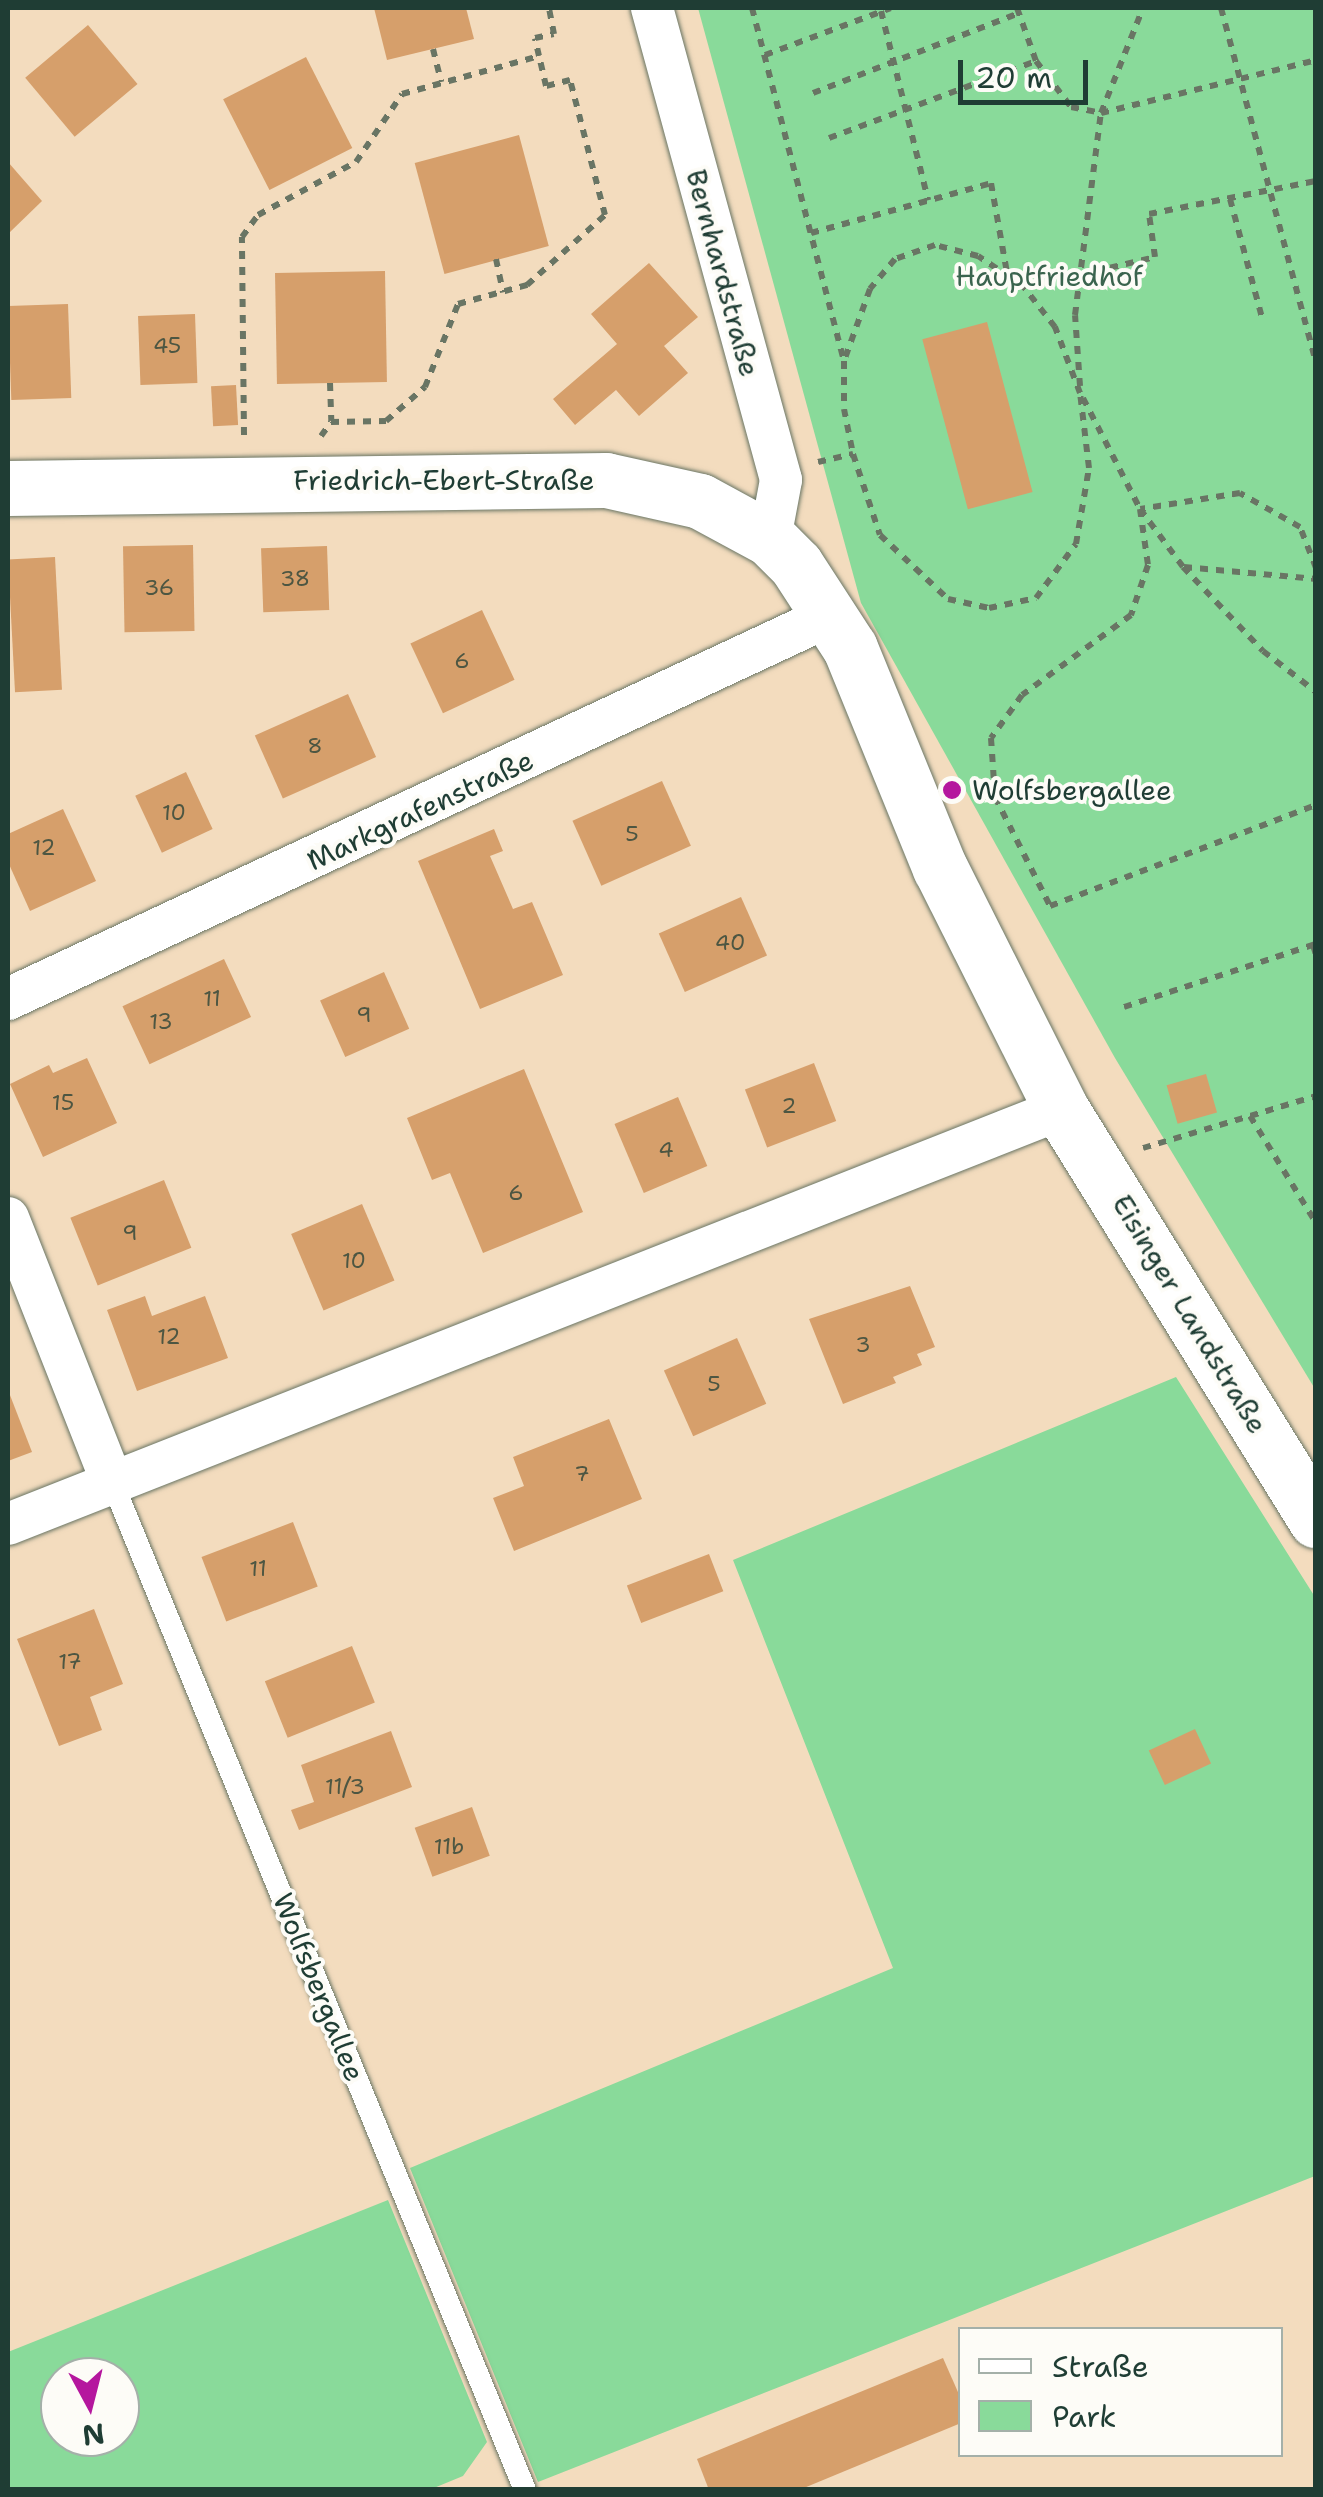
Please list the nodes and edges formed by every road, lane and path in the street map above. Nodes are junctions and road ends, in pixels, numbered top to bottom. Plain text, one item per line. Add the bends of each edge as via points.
1 (548, 8) edge
2 (652, 8) edge
3 (752, 8) edge
4 (891, 8) edge
5 (1143, 8) edge
6 (1221, 8) edge
7 (1018, 10) edge
8 (881, 11) junction
9 (433, 49) dead end
10 (764, 55) junction
11 (539, 56) junction
12 (1316, 60) edge
13 (1036, 61) junction
14 (894, 62) junction
15 (1240, 80) junction
16 (441, 82) junction
17 (813, 93) dead end
18 (905, 110) junction
19 (1101, 114) junction
20 (828, 138) dead end
21 (1316, 181) edge
22 (1270, 191) junction
23 (1230, 199) junction
24 (928, 200) junction
25 (810, 233) junction
26 (496, 259) dead end
27 (1080, 275) junction
28 (1008, 276) junction
29 (504, 292) junction
30 (1262, 318) dead end
31 (844, 362) junction
32 (1316, 364) edge
33 (330, 383) dead end
34 (1080, 393) junction
35 (331, 422) junction
36 (318, 441) dead end
37 (262, 443) dead end
38 (8, 488) edge
39 (1140, 509) junction
40 (770, 539) junction
41 (1183, 567) junction
42 (1316, 568) edge
43 (1316, 579) edge
44 (829, 616) junction
45 (1316, 692) edge
46 (1316, 805) edge
47 (1314, 944) edge
48 (1316, 955) edge
49 (8, 999) edge
50 (1124, 1006) dead end
51 (1316, 1096) edge
52 (1062, 1109) junction
53 (1250, 1116) junction
54 (1099, 1162) junction
55 (8, 1218) edge
56 (1316, 1223) edge
57 (113, 1484) junction
58 (1316, 1520) edge
59 (8, 1524) edge
60 (525, 2490) edge

1 - 11 path via 554,34 535,38
2 - 40 street, Bernhardstraße via 782,480
3 - 10 path
4 - 8 path
5 - 19 path
6 - 15 path
7 - 13 path
7 - 14 path
8 - 10 path
8 - 14 path
9 - 16 path
10 - 25 path
11 - 16 path
11 - 29 path via 546,86 570,80 605,216 527,285
12 - 15 path
13 - 18 path
13 - 19 path via 1071,107
14 - 17 path
14 - 18 path
15 - 19 path
15 - 22 path
16 - 37 path via 402,94 356,162 258,215 242,236 244,443
18 - 20 path
18 - 24 path
19 - 27 path
21 - 22 path
22 - 23 path
22 - 32 path
23 - 27 path via 1149,214 1155,257
23 - 30 path
24 - 25 path
24 - 28 path via 991,183
25 - 31 path
26 - 29 path
27 - 34 path
28 - 31 path via 978,256 935,246 895,259 870,289
28 - 34 path via 1056,328
29 - 35 path via 458,304 425,386 386,421
31 - 34 path via 847,424 880,534 948,599 989,608 1036,598 1076,544 1089,468
33 - 35 path
34 - 39 path
35 - 36 path
38 - 40 main road, Friedrich-Ebert-Straße via 606,480 700,501
39 - 41 path
39 - 42 path via 1240,494 1300,527
39 - 46 path via 1148,565 1131,614 1022,696 991,738 994,797 1050,906
40 - 44 main road, Friedrich-Ebert-Straße
41 - 43 path
41 - 45 path via 1262,651
44 - 49 street, Markgrafenstraße
44 - 52 main road via 850,648 940,868
47 - 48 path
47 - 50 path
51 - 53 path
52 - 54 main road, Eisinger Landstraße
52 - 57 street
53 - 54 path
53 - 56 path
54 - 58 main road, Eisinger Landstraße
55 - 57 street
57 - 59 street
57 - 60 lane, Wolfsbergallee

